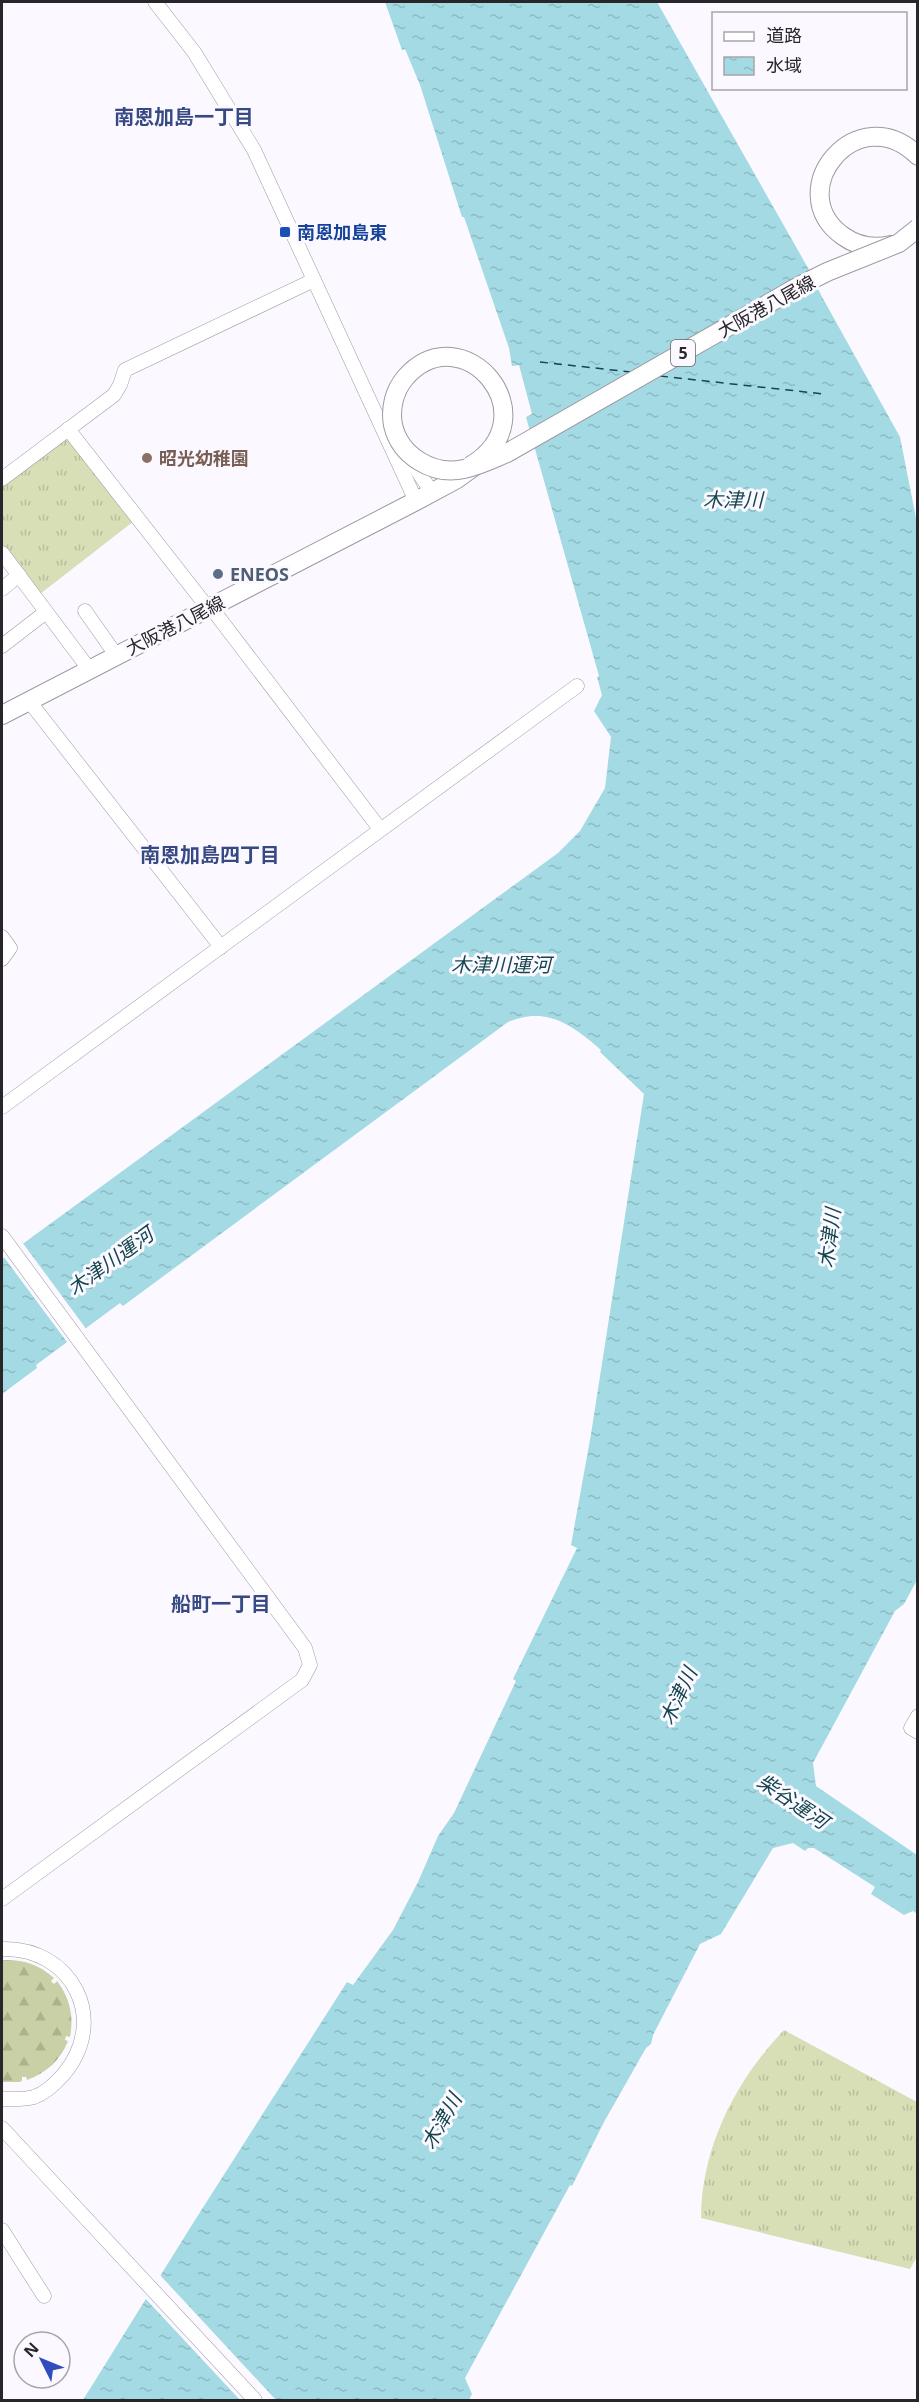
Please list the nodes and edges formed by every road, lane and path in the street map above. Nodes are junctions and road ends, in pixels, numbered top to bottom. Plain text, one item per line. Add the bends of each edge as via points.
1 (155, 2) edge
2 (918, 156) edge
3 (918, 228) edge
4 (918, 234) edge
5 (315, 280) junction
6 (68, 429) junction
7 (2, 478) edge
8 (424, 496) junction
9 (2, 553) edge
10 (19, 576) junction
11 (2, 589) edge
12 (208, 608) junction
13 (84, 611) dead end
14 (46, 612) junction
15 (2, 646) edge
16 (116, 655) junction
17 (89, 669) junction
18 (577, 686) dead end
19 (29, 700) junction
20 (2, 715) edge
21 (380, 829) junction
22 (2, 937) edge
23 (221, 947) junction
24 (2, 959) edge
25 (2, 1107) edge
26 (2, 1236) edge
27 (918, 1716) edge
28 (918, 1732) edge
29 (2, 1896) edge
30 (2, 1947) edge
31 (2, 2098) edge
32 (2, 2128) edge
33 (2, 2230) edge
34 (44, 2296) dead end
35 (255, 2400) edge

1 - 5 street via 194,52 254,150
2 - 3 main road, 大阪港八尾線 / 5, bridge via 906,145 889,138 857,139 830,160 819,194 830,224 855,244 891,246
2 - 4 main road, 大阪港八尾線 / 5, bridge via 897,141 864,138 835,154 826,167 820,192 828,220 851,242 883,247
3 - 8 main road, 大阪港八尾線 / 5, bridge via 899,243 799,286 507,453 485,463 478,465 470,467 463,470 439,469 419,461 403,447 395,432 392,416 395,396 406,377 422,364 434,359 446,357 464,360 481,368 493,380 498,389 502,400 504,412 502,424 500,435 494,445 485,456 460,469 432,466 406,449 395,428 396,396 410,374 434,360 464,361 475,365 488,376 500,395 503,412 494,444 485,456 478,463 471,470
5 - 6 street via 125,370 114,395
5 - 8 street via 368,399
6 - 7 street
6 - 12 street
8 - 12 main road, 大阪港八尾線 / 5
9 - 10 street
10 - 11 street
10 - 14 street
12 - 16 main road, 大阪港八尾線 / 5
12 - 21 street
13 - 16 street
14 - 15 street
14 - 17 street
16 - 17 main road, 大阪港八尾線 / 5
17 - 19 main road, 大阪港八尾線 / 5
18 - 21 street
19 - 20 main road, 大阪港八尾線 / 5
19 - 23 street
21 - 23 street
22 - 24 street via 10,948
23 - 25 street
26 - 29 street via 305,1648 310,1665 302,1680
27 - 28 street via 911,1728
30 - 31 street, bridge via 32,1948 67,1974 75,1986 82,2020 73,2055 52,2082 35,2092
30 - 31 street, bridge via 34,1952 58,1967 76,1990 84,2025 74,2059 54,2086 26,2099
32 - 35 street
33 - 34 street

